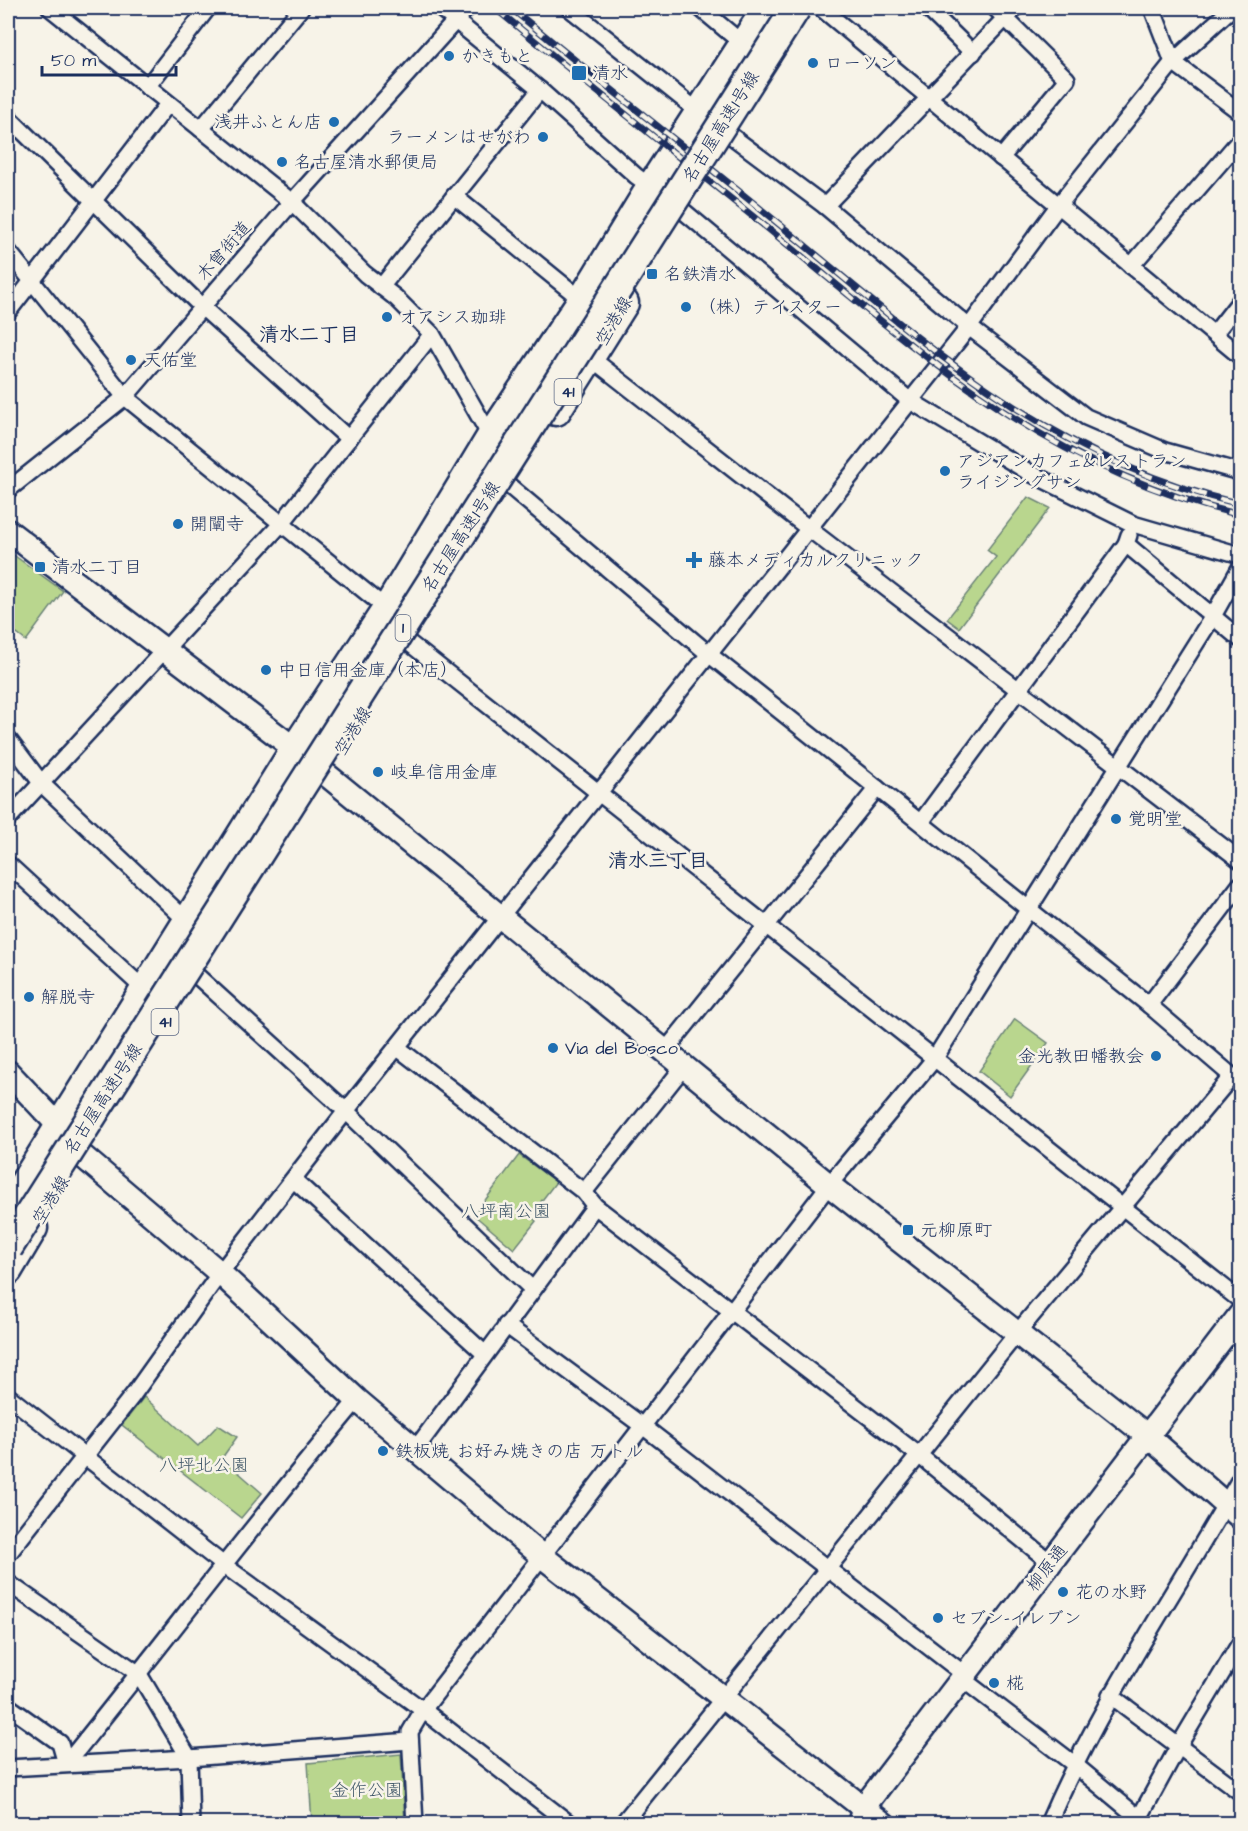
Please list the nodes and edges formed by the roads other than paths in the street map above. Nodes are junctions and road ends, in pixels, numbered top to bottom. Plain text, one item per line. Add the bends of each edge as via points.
1 (50, 8) edge
2 (301, 8) edge
3 (440, 8) edge
4 (467, 8) edge
5 (569, 8) edge
6 (700, 8) edge
7 (767, 8) edge
8 (779, 8) edge
9 (796, 8) edge
10 (812, 8) edge
11 (821, 8) edge
12 (927, 8) edge
13 (1152, 8) edge
14 (1232, 8) edge
15 (203, 9) edge
16 (1006, 11) edge
17 (455, 21) junction
18 (743, 44) junction
19 (973, 53) junction
20 (1173, 62) junction
21 (147, 87) junction
22 (540, 90) junction
23 (930, 99) junction
24 (168, 104) junction
25 (1240, 112) edge
26 (701, 113) junction
27 (8, 117) edge
28 (201, 129) junction
29 (730, 134) junction
30 (1240, 140) edge
31 (1001, 158) junction
32 (651, 187) junction
33 (454, 196) junction
34 (94, 200) junction
35 (292, 202) junction
36 (825, 206) junction
37 (1058, 206) junction
38 (681, 209) junction
39 (8, 251) edge
40 (1131, 266) junction
41 (32, 280) junction
42 (381, 287) junction
43 (582, 300) junction
44 (1240, 301) edge
45 (202, 307) junction
46 (8, 312) edge
47 (969, 327) junction
48 (1215, 333) junction
49 (432, 334) junction
50 (1240, 356) edge
51 (591, 358) junction
52 (124, 397) junction
53 (909, 400) junction
54 (491, 437) junction
55 (349, 439) junction
56 (1240, 472) edge
57 (507, 484) junction
58 (8, 490) edge
59 (281, 524) junction
60 (1133, 524) junction
61 (808, 528) junction
62 (8, 531) edge
63 (1126, 544) junction
64 (1240, 555) edge
65 (1240, 568) edge
66 (387, 609) junction
67 (1213, 616) junction
68 (1240, 639) edge
69 (408, 642) junction
70 (165, 650) junction
71 (710, 655) junction
72 (1018, 688) junction
73 (8, 738) edge
74 (295, 749) junction
75 (1117, 765) junction
76 (325, 776) junction
77 (42, 784) junction
78 (877, 788) junction
79 (600, 793) junction
80 (8, 819) edge
81 (921, 822) junction
82 (1240, 860) edge
83 (8, 864) edge
84 (1240, 885) edge
85 (1028, 908) junction
86 (500, 917) junction
87 (188, 922) junction
88 (768, 926) junction
89 (195, 974) junction
90 (145, 990) junction
91 (1149, 1005) junction
92 (398, 1048) junction
93 (666, 1050) junction
94 (934, 1058) junction
95 (685, 1065) junction
96 (8, 1072) edge
97 (1236, 1080) edge
98 (346, 1111) junction
99 (59, 1126) junction
100 (80, 1154) junction
101 (294, 1180) junction
102 (830, 1185) junction
103 (584, 1192) junction
104 (595, 1206) junction
105 (1124, 1207) junction
106 (8, 1209) edge
107 (8, 1220) edge
108 (8, 1248) edge
109 (8, 1270) edge
110 (220, 1273) junction
111 (532, 1289) junction
112 (1240, 1300) edge
113 (732, 1311) junction
114 (1240, 1315) edge
115 (506, 1325) junction
116 (1018, 1332) junction
117 (484, 1353) junction
118 (8, 1396) edge
119 (357, 1400) junction
120 (644, 1427) junction
121 (1149, 1437) junction
122 (415, 1450) junction
123 (84, 1456) junction
124 (920, 1456) junction
125 (1240, 1479) edge
126 (1233, 1511) edge
127 (8, 1554) edge
128 (543, 1557) junction
129 (1051, 1563) junction
130 (225, 1566) junction
131 (828, 1568) junction
132 (8, 1583) edge
133 (1240, 1643) edge
134 (139, 1674) junction
135 (962, 1676) junction
136 (1110, 1695) junction
137 (723, 1698) junction
138 (8, 1706) edge
139 (423, 1710) junction
140 (410, 1741) junction
141 (1178, 1747) junction
142 (189, 1758) junction
143 (66, 1764) junction
144 (1074, 1764) junction
145 (8, 1768) edge
146 (1240, 1792) edge
147 (861, 1816) edge
148 (1140, 1821) edge
149 (191, 1824) edge
150 (415, 1824) edge
151 (570, 1824) edge
152 (621, 1824) edge
153 (884, 1824) edge
154 (1048, 1824) edge

1 - 21 street
2 - 28 street
3 - 17 street
4 - 17 street, 木曾街道
5 - 26 street
6 - 18 street
7 - 18 highway, 空港線 / 41
8 - 107 highway, 名古屋高速1号線 / 1
9 - 108 highway, 名古屋高速1号線 / 1, bridge
10 - 29 highway, 空港線 / 41
11 - 23 street
12 - 19 street
13 - 20 street
14 - 20 street
15 - 21 street
16 - 19 street
16 - 31 street via 1067,79
17 - 22 street
17 - 35 street, 木曾街道
18 - 26 highway, 空港線 / 41
19 - 23 street
20 - 25 street
20 - 37 street
21 - 24 street
22 - 32 street
22 - 33 street
23 - 31 street
23 - 36 street
24 - 28 street
24 - 34 street
26 - 29 street
26 - 32 highway, 空港線 / 41
27 - 34 street
28 - 35 street
29 - 36 street
29 - 38 highway, 空港線 / 41
30 - 40 street
31 - 37 street
32 - 38 street
32 - 43 highway, 空港線 / 41
33 - 42 street
33 - 43 street
34 - 41 street
34 - 45 street
35 - 42 street
35 - 45 street, 木曾街道
36 - 47 street
37 - 40 street
37 - 47 street
38 - 51 highway, 空港線 / 41
38 - 53 street
39 - 41 street
40 - 48 street
41 - 46 street
41 - 52 street
42 - 49 street
43 - 54 highway, 空港線 / 41
44 - 48 street
45 - 52 street, 木曾街道
45 - 55 street
47 - 53 street
47 - 56 street via 1086,417 1165,451
48 - 50 street
49 - 54 street
49 - 55 street
51 - 57 highway, 空港線 / 41
51 - 61 street
52 - 58 street, 木曾街道
52 - 59 street
53 - 60 street via 1032,474
53 - 61 street
54 - 57 street
54 - 66 highway, 空港線 / 41
55 - 59 street
57 - 69 highway, 空港線 / 41
57 - 71 street
59 - 66 street
59 - 70 street
60 - 63 street
60 - 64 street
61 - 71 street
61 - 72 street
62 - 70 street
63 - 67 street
63 - 72 street
65 - 67 street
66 - 74 highway, 空港線 / 41
67 - 68 street
67 - 75 street
69 - 76 highway, 空港線 / 41
69 - 79 street
70 - 74 street
70 - 77 street
71 - 78 street
71 - 79 street
72 - 75 street
72 - 81 street
73 - 77 street
74 - 76 street
74 - 87 highway, 空港線 / 41
75 - 82 street
75 - 85 street
76 - 86 street
76 - 89 highway, 空港線 / 41
77 - 80 street
77 - 87 street
78 - 81 street
78 - 88 street
79 - 86 street
79 - 88 street
81 - 85 street
83 - 90 street
84 - 91 street
85 - 91 street
85 - 94 street
86 - 92 street
86 - 93 street
87 - 90 highway, 空港線 / 41
88 - 93 street
88 - 94 street
89 - 98 street
89 - 100 highway, 空港線 / 41
90 - 99 highway, 空港線 / 41
91 - 97 street
92 - 98 street
92 - 103 street
93 - 95 street
94 - 102 street
94 - 105 street
95 - 102 street
95 - 103 street
96 - 99 street
97 - 105 street
98 - 101 street
98 - 111 street
99 - 100 street
99 - 106 highway, 空港線 / 41
100 - 109 highway, 空港線 / 41
100 - 110 street
101 - 110 street
101 - 117 street
102 - 113 street
102 - 116 street
103 - 104 street
104 - 111 street
104 - 113 street
105 - 112 street
105 - 116 street
110 - 119 street
110 - 123 street
111 - 115 street
113 - 120 street
113 - 124 street
114 - 121 street, 柳原通
115 - 117 street
115 - 120 street
116 - 121 street
116 - 124 street
117 - 122 street
118 - 123 street
119 - 122 street
119 - 130 street via 267,1507
120 - 128 street
120 - 131 street
121 - 126 street
121 - 129 street, 柳原通
122 - 128 street
123 - 127 street
123 - 130 street
124 - 129 street
124 - 131 street
125 - 126 street
126 - 136 street
128 - 137 street
128 - 139 street
129 - 135 street, 柳原通
130 - 134 street
130 - 139 street
131 - 135 street
131 - 137 street
132 - 134 street
133 - 141 street
134 - 142 street
134 - 143 street
135 - 144 street
135 - 147 street, 柳原通
136 - 141 street
136 - 144 street
137 - 147 street
137 - 152 street
138 - 143 street via 60,1743
139 - 140 street via 410,1732
139 - 151 street
140 - 142 street
140 - 150 street
141 - 146 street
141 - 148 street
142 - 143 street
142 - 149 street
143 - 145 street
144 - 148 street
144 - 154 street
147 - 153 street

